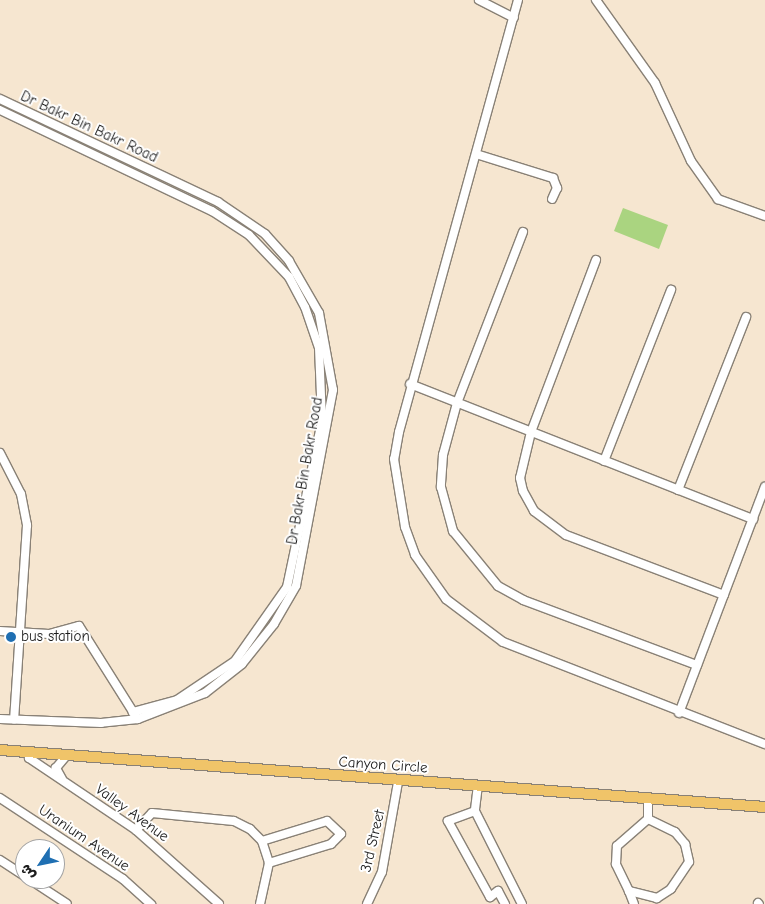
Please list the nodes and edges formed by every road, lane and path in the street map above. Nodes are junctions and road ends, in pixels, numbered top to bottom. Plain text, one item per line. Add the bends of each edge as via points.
1 (479, 0) edge
2 (596, 0) edge
3 (515, 1) edge
4 (514, 18) junction
5 (0, 99) edge
6 (0, 110) edge
7 (476, 154) junction
8 (552, 199) dead end
9 (765, 216) edge
10 (523, 232) dead end
11 (596, 260) dead end
12 (671, 290) dead end
13 (746, 317) dead end
14 (410, 384) junction
15 (457, 403) junction
16 (530, 432) junction
17 (0, 453) edge
18 (604, 461) junction
19 (765, 487) edge
20 (678, 490) junction
21 (753, 519) junction
22 (724, 595) junction
23 (0, 631) edge
24 (20, 633) junction
25 (697, 665) junction
26 (679, 713) junction
27 (136, 716) junction
28 (0, 719) edge
29 (14, 720) junction
30 (765, 744) edge
31 (0, 750) edge
32 (28, 751) junction
33 (71, 754) junction
34 (398, 782) junction
35 (67, 784) junction
36 (478, 785) junction
37 (0, 798) edge
38 (648, 798) junction
39 (765, 807) edge
40 (475, 811) junction
41 (648, 819) junction
42 (136, 830) junction
43 (262, 841) junction
44 (0, 860) edge
45 (269, 864) junction
46 (15, 870) edge
47 (44, 889) edge
48 (628, 891) junction
49 (642, 898) junction
50 (658, 901) edge
51 (67, 904) edge
52 (151, 904) edge
53 (219, 904) edge
54 (260, 904) edge
55 (367, 904) edge
56 (505, 904) edge
57 (522, 904) edge
58 (635, 904) edge

1 - 4 street
2 - 9 street via 655,83 691,161 718,199
3 - 4 street
4 - 7 street
5 - 27 street, Dr Bakr Bin Bakr Road via 250,222 294,268 326,337 332,406 303,563 286,606 260,644 224,680 183,704
6 - 27 street via 238,226 265,248 288,277 306,307 319,348 322,421 287,587 235,662 177,700
7 - 8 street via 553,178 557,188
7 - 14 street
10 - 15 street
11 - 16 street
12 - 18 street
13 - 20 street
14 - 15 street
14 - 26 street via 394,460 398,499 415,555 446,599 503,642
15 - 16 street
15 - 25 street via 443,455 441,487 453,530 469,555 498,586 523,600
16 - 18 street
16 - 22 street via 520,478 534,511 546,522 566,535
17 - 24 street via 26,508
18 - 20 street
19 - 21 street
20 - 21 street
21 - 22 street
22 - 25 street
23 - 24 street
24 - 27 street via 49,634 79,626
24 - 29 street
25 - 26 street
26 - 30 street
27 - 29 street, Dr Bakr Bin Bakr Road via 101,723
28 - 29 street, Dr Bakr Bin Bakr Road
31 - 32 main road, Canyon Circle
32 - 33 main road, Canyon Circle
32 - 35 street, Valley Avenue via 29,758
33 - 34 main road, Canyon Circle
33 - 35 street via 62,757 56,768
34 - 36 main road, Canyon Circle
34 - 55 street, 3rd Street via 382,872
35 - 42 street, Valley Avenue
36 - 38 main road, Canyon Circle
36 - 40 street
37 - 52 street, Uranium Avenue via 122,879
38 - 39 main road, Canyon Circle
38 - 41 street
40 - 56 street via 448,821 490,897 498,891
40 - 57 street
41 - 48 street via 618,846 616,864
41 - 50 street via 675,832 685,844 689,862 671,889
42 - 43 street via 152,813 169,813 234,822
42 - 53 street, Valley Avenue
43 - 45 street
43 - 45 street via 327,821 341,834 331,844
44 - 46 street
45 - 54 street
47 - 51 street
48 - 49 street
48 - 58 street
49 - 50 street
49 - 58 street

